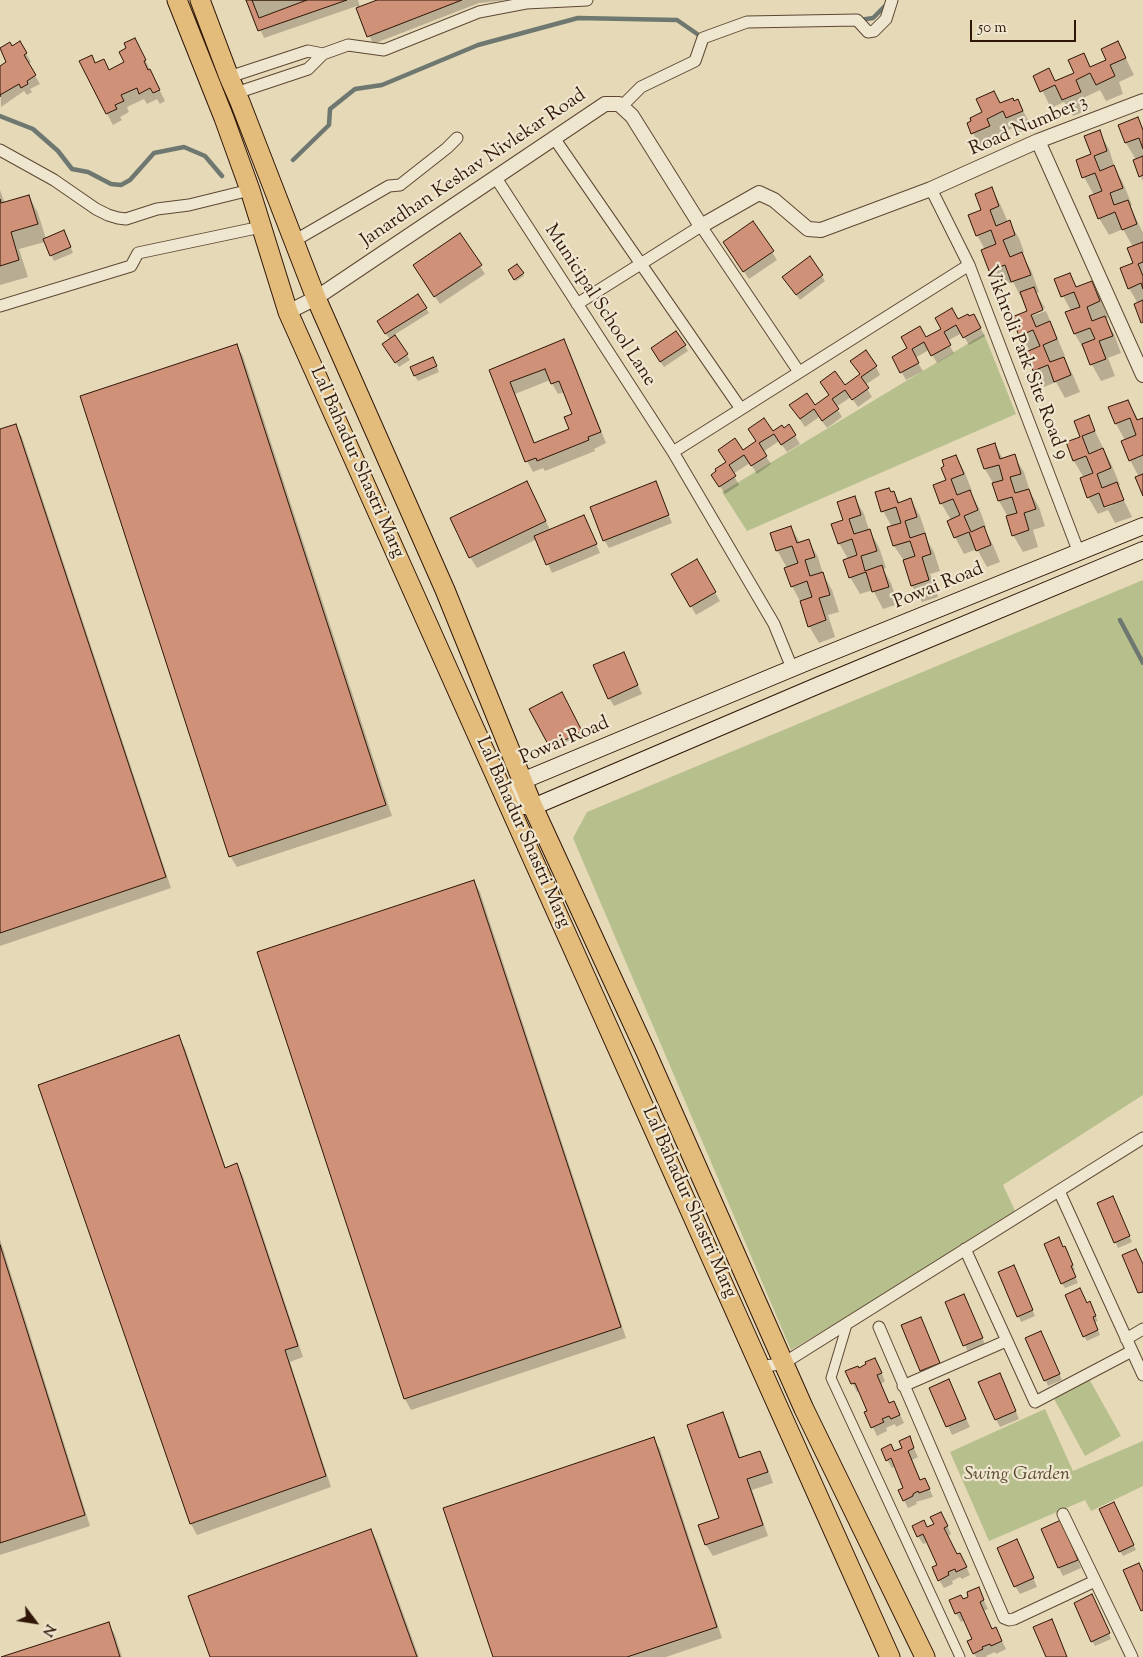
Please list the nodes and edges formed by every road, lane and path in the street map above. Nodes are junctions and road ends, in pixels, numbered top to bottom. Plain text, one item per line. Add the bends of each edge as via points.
1 (177, 0) edge
2 (200, 0) edge
3 (587, 0) edge
4 (892, 0) edge
5 (324, 54) junction
6 (232, 85) junction
7 (1143, 101) edge
8 (622, 106) junction
9 (457, 138) dead end
10 (554, 138) junction
11 (1038, 142) junction
12 (0, 150) edge
13 (496, 178) junction
14 (931, 189) junction
15 (250, 190) junction
16 (701, 226) junction
17 (261, 227) junction
18 (294, 241) junction
19 (641, 264) junction
20 (969, 265) junction
21 (316, 298) junction
22 (577, 304) junction
23 (0, 306) edge
24 (288, 312) junction
25 (799, 372) junction
26 (1143, 375) edge
27 (741, 409) junction
28 (673, 452) junction
29 (1143, 526) edge
30 (1143, 550) edge
31 (1079, 553) junction
32 (445, 590) junction
33 (419, 602) junction
34 (792, 668) junction
35 (522, 781) junction
36 (510, 804) junction
37 (533, 807) junction
38 (1143, 1138) edge
39 (1059, 1191) junction
40 (965, 1250) junction
41 (846, 1328) dead end
42 (879, 1328) dead end
43 (1143, 1329) edge
44 (1126, 1339) junction
45 (1006, 1341) junction
46 (1132, 1351) junction
47 (784, 1363) junction
48 (761, 1366) junction
49 (1143, 1375) edge
50 (903, 1386) junction
51 (1063, 1514) dead end
52 (1095, 1581) junction
53 (890, 1657) edge
54 (925, 1657) edge
55 (960, 1657) edge
56 (1132, 1657) edge

1 - 15 main road, Lal Bahadur Shastri Marg
2 - 6 main road, Lal Bahadur Shastri Marg
3 - 5 street via 526,3 479,12 384,50 348,45
4 - 8 street via 886,18 874,31 868,32 857,20 747,22 704,38 695,61 640,87
5 - 6 street via 308,69
5 - 6 street via 308,50
6 - 18 main road, Lal Bahadur Shastri Marg
7 - 11 street, Road Number 3
8 - 10 street, Janardhan Keshav Nivlekar Road via 605,104
8 - 16 street via 632,116
9 - 18 street via 400,185 389,186
10 - 13 street, Janardhan Keshav Nivlekar Road
10 - 19 street
11 - 14 street, Road Number 3
11 - 26 street
12 - 15 street via 118,218 189,206
13 - 21 street, Janardhan Keshav Nivlekar Road
13 - 22 street, Municipal School Lane
14 - 16 street via 821,230 808,229 774,200 759,194
14 - 20 street, Vikhroli Park Site Road 9
15 - 17 main road, Lal Bahadur Shastri Marg
16 - 19 street
16 - 25 street
17 - 23 street via 138,253 132,266
17 - 24 main road, Lal Bahadur Shastri Marg
18 - 21 main road, Lal Bahadur Shastri Marg
19 - 22 street
19 - 27 street
20 - 25 street
20 - 31 street, Vikhroli Park Site Road 9
21 - 24 street, Janardhan Keshav Nivlekar Road
21 - 32 main road, Lal Bahadur Shastri Marg
22 - 28 street, Municipal School Lane
24 - 33 main road, Lal Bahadur Shastri Marg
25 - 27 street
27 - 28 street
28 - 34 street, Municipal School Lane via 774,624
29 - 31 main road, Powai Road
30 - 37 main road
31 - 34 main road, Powai Road
32 - 33 main road
32 - 35 main road, Lal Bahadur Shastri Marg
33 - 36 main road, Lal Bahadur Shastri Marg
34 - 35 main road, Powai Road
35 - 36 main road, Powai Road
35 - 37 main road, Lal Bahadur Shastri Marg
36 - 37 main road
36 - 48 main road, Lal Bahadur Shastri Marg
37 - 47 main road, Lal Bahadur Shastri Marg
38 - 39 street
39 - 40 street
39 - 44 street
40 - 45 street
40 - 47 street
41 - 55 street via 831,1378
42 - 50 street
43 - 44 street
44 - 46 street
45 - 46 street via 1035,1402
45 - 50 street
46 - 49 street
47 - 48 street
47 - 54 main road, Lal Bahadur Shastri Marg
48 - 53 main road, Lal Bahadur Shastri Marg
50 - 52 street via 1004,1618 1014,1619
51 - 52 street
52 - 56 street

